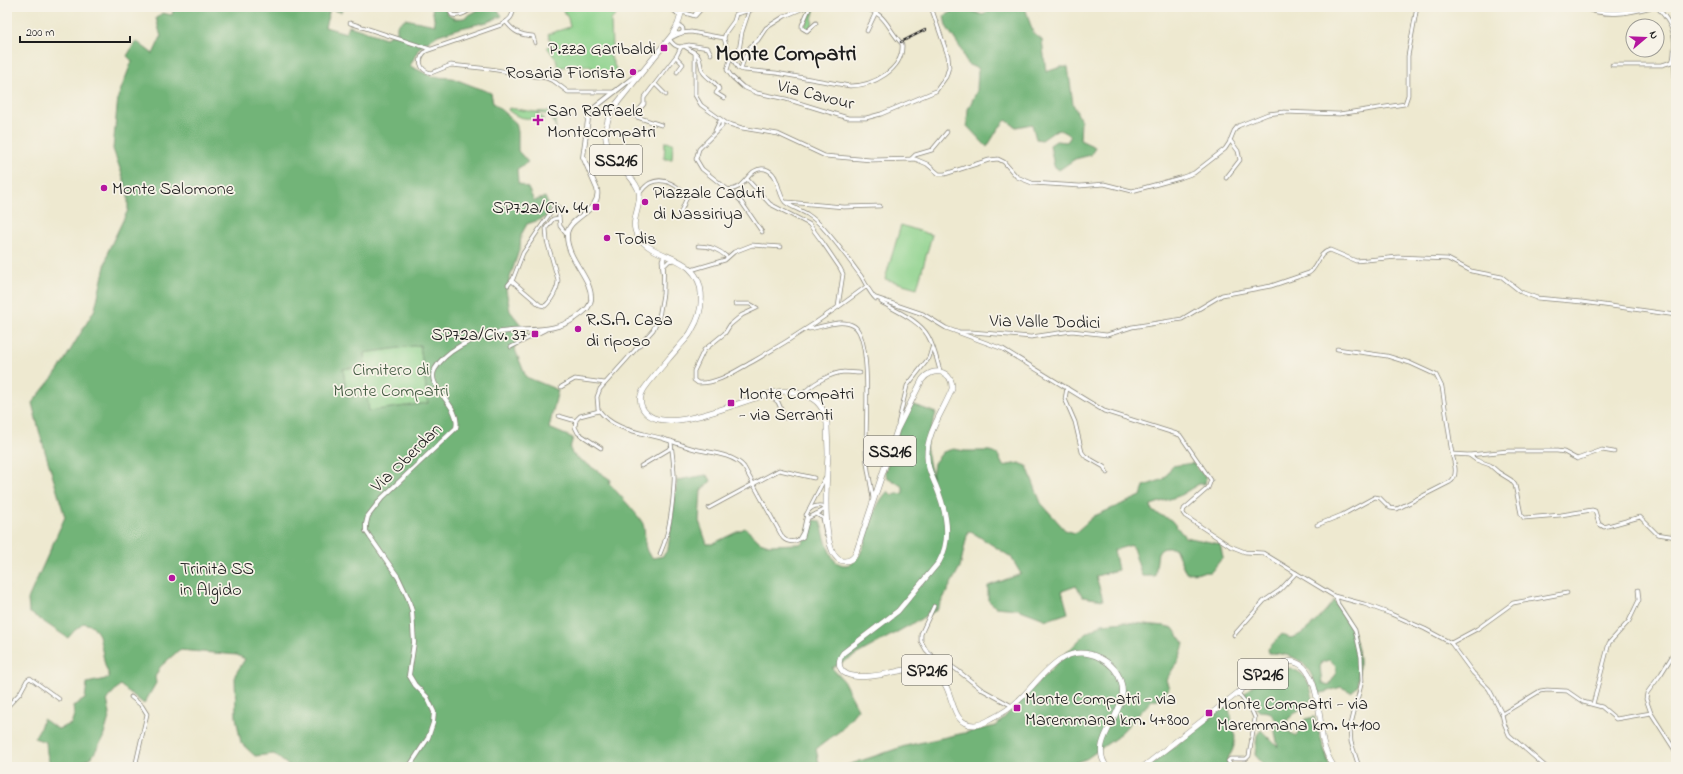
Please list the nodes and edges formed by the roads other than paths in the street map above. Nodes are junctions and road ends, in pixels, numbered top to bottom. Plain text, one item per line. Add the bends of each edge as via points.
1 (447, 7) edge
2 (475, 7) edge
3 (513, 7) edge
4 (670, 7) edge
5 (698, 7) edge
6 (703, 7) edge
7 (806, 7) edge
8 (810, 7) edge
9 (861, 7) edge
10 (931, 7) edge
11 (1417, 7) edge
12 (1583, 7) edge
13 (1650, 7) edge
14 (1657, 7) edge
15 (754, 8) edge
16 (749, 11) junction
17 (876, 12) junction
18 (681, 13) edge
19 (695, 16) junction
20 (506, 22) junction
21 (350, 23) dead end
22 (816, 23) dead end
23 (679, 27) junction
24 (867, 31) dead end
25 (691, 32) junction
26 (680, 34) junction
27 (724, 38) junction
28 (669, 39) junction
29 (535, 44) dead end
30 (682, 46) junction
31 (431, 49) junction
32 (692, 51) junction
33 (711, 54) dead end
34 (731, 56) junction
35 (676, 58) junction
36 (1674, 59) junction
37 (743, 62) junction
38 (1612, 65) dead end
39 (741, 69) junction
40 (642, 70) junction
41 (677, 72) dead end
42 (655, 84) junction
43 (1676, 91) edge
44 (616, 92) junction
45 (666, 94) dead end
46 (724, 98) dead end
47 (713, 114) junction
48 (722, 121) junction
49 (661, 125) dead end
50 (731, 125) junction
51 (718, 128) junction
52 (947, 132) dead end
53 (1230, 140) junction
54 (911, 159) junction
55 (1226, 178) dead end
56 (747, 179) junction
57 (727, 189) junction
58 (639, 194) junction
59 (785, 201) junction
60 (880, 206) dead end
61 (679, 216) dead end
62 (559, 218) junction
63 (762, 232) dead end
64 (568, 235) junction
65 (698, 246) dead end
66 (781, 247) dead end
67 (653, 249) junction
68 (664, 255) junction
69 (727, 257) junction
70 (674, 260) junction
71 (664, 267) junction
72 (691, 270) junction
73 (512, 281) junction
74 (508, 285) dead end
75 (866, 286) junction
76 (876, 298) junction
77 (735, 304) dead end
78 (838, 307) junction
79 (826, 315) junction
80 (1676, 315) edge
81 (832, 324) junction
82 (808, 329) junction
83 (545, 330) junction
84 (958, 332) junction
85 (932, 345) junction
86 (512, 347) dead end
87 (1338, 349) dead end
88 (940, 371) junction
89 (860, 373) dead end
90 (605, 383) junction
91 (561, 387) dead end
92 (1067, 388) junction
93 (768, 394) junction
94 (803, 394) junction
95 (599, 411) junction
96 (559, 416) dead end
97 (785, 418) dead end
98 (576, 421) junction
99 (897, 430) junction
100 (671, 441) junction
101 (601, 448) dead end
102 (671, 448) junction
103 (927, 451) joint
104 (1614, 452) dead end
105 (1452, 454) junction
106 (1469, 455) junction
107 (641, 466) dead end
108 (826, 473) junction
109 (1106, 473) dead end
110 (814, 478) dead end
111 (754, 483) junction
112 (871, 507) junction
113 (709, 508) dead end
114 (826, 509) junction
115 (814, 514) junction
116 (806, 515) junction
117 (1317, 525) dead end
118 (1676, 537) edge
119 (794, 542) junction
120 (831, 547) junction
121 (660, 554) dead end
122 (1296, 573) junction
123 (1638, 590) dead end
124 (1567, 593) dead end
125 (1336, 597) junction
126 (934, 606) dead end
127 (1234, 635) dead end
128 (1451, 643) junction
129 (1676, 650) edge
130 (1238, 693) junction
131 (131, 697) dead end
132 (59, 699) dead end
133 (1593, 704) junction
134 (7, 706) edge
135 (1012, 706) junction
136 (1651, 713) junction
137 (1502, 714) junction
138 (1676, 752) edge
139 (135, 767) edge
140 (409, 767) edge
141 (1107, 767) edge
142 (1143, 767) edge
143 (1233, 767) edge
144 (1334, 767) edge
145 (1359, 767) edge
146 (1546, 767) edge

1 - 2 street via 452,15 456,16
3 - 20 street via 512,18
4 - 18 street
5 - 19 street
6 - 19 street
7 - 37 street via 766,28 750,47
8 - 22 street via 802,28 807,31
9 - 17 street
10 - 34 street, Via Cavour via 945,46 949,67 945,80 936,91 866,118 848,118 743,87 727,70
11 - 53 street via 1408,56 1408,95 1404,104 1339,114 1272,113 1240,125
12 - 13 street via 1596,12 1611,13
14 - 36 street via 1670,23 1673,32
15 - 16 street
16 - 27 street via 736,14
16 - 37 street via 738,57
17 - 24 street
17 - 39 street via 885,19 902,44 902,49 899,60 887,73 871,83 850,86
18 - 19 street
18 - 23 main road, SS216
20 - 29 street via 523,36 533,36
20 - 31 street
21 - 31 street
23 - 25 street
23 - 26 street via 676,31
23 - 26 street via 683,30
23 - 28 main road, SS216
25 - 26 street
25 - 27 street
26 - 28 street
27 - 34 street
28 - 30 street via 674,45
28 - 40 main road, SS216
30 - 32 street
30 - 33 street via 708,48
30 - 35 street
31 - 44 street via 422,54 420,60 424,70 431,73 451,65 463,66 546,78 568,92
32 - 46 street via 701,60 704,74 718,86 716,93
32 - 47 street via 695,53 695,95 701,105
34 - 39 street
35 - 41 street via 682,64
35 - 42 street
36 - 38 street via 1670,64 1662,65
36 - 43 street
37 - 39 street
40 - 44 street
40 - 58 main road, SS216 via 607,119 605,136 610,151 634,182
42 - 45 street
42 - 49 street via 634,116
44 - 64 street via 590,112 583,157 598,194 593,207 572,225
47 - 48 street
47 - 51 street
48 - 50 street
48 - 51 street via 719,122
50 - 51 street
50 - 54 street via 778,134 825,156 871,160
51 - 57 street via 699,149 696,159 702,169
52 - 54 street via 933,149
53 - 54 street via 1223,150 1194,173 1130,191 1104,184 1080,186 1032,183 1017,177 999,159 989,160 954,173 942,174 924,162
53 - 55 street via 1238,151 1240,160
56 - 57 street via 735,190
56 - 59 street via 757,170 768,170 777,182
56 - 78 street via 770,204 809,224 823,243 843,274
57 - 63 street via 740,200
58 - 61 street via 647,184 669,182 687,197
58 - 67 main road, SS216 via 635,229 639,237
59 - 60 street via 844,207
59 - 75 street via 825,229 847,256
62 - 64 street via 562,230
62 - 73 street via 558,207 555,206 523,253
62 - 73 street via 553,219 546,229 558,283 548,303 545,306 540,305
64 - 83 street, Via Oberdan via 571,252 590,290 590,303 587,309 570,322
65 - 69 street via 720,250
66 - 69 street via 752,244
67 - 68 main road, SS216
67 - 71 street
68 - 70 main road, SS216
68 - 71 street
69 - 72 street
70 - 71 street via 669,261
70 - 72 main road, SS216
71 - 90 street via 663,294 655,326
72 - 93 main road via 698,280 701,291 698,317 690,334 644,389 641,396 643,409 656,419 681,420
73 - 74 street
75 - 76 street
75 - 78 street
76 - 84 street via 923,314
76 - 85 street via 920,325 928,334
77 - 82 street via 750,304 757,308 742,315 704,350 694,371 694,380 698,383 727,376
78 - 79 street
79 - 81 street via 825,321
79 - 82 street
80 - 84 street, Via Valle Dodici via 1532,297 1502,277 1472,271 1448,259 1398,257 1358,262 1333,250 1324,252 1310,272 1271,286 1222,295 1180,320 1132,327 1105,335 1072,331 1032,337
81 - 82 street
81 - 112 street via 852,325 862,339 866,373 866,453 873,497
83 - 86 street
83 - 140 street, Via Oberdan via 484,336 456,349 439,364 433,373 434,382 456,414 456,428 382,498 366,520 368,534 401,583 408,598 412,611 414,643 409,676 427,697 434,716 424,747
84 - 92 street via 1008,352
85 - 88 street
85 - 99 street via 929,358 908,386
87 - 105 street via 1387,356 1410,363 1436,376 1442,387
88 - 99 main road, SS216 via 930,373 922,380
88 - 103 main road, SS216 via 949,377 952,388 930,438
89 - 94 street via 842,372 821,379
90 - 91 street via 575,379
90 - 95 street via 597,397
92 - 109 street via 1065,399 1075,422 1082,453 1104,467
92 - 122 street via 1108,412 1180,435 1211,480 1208,488 1184,509 1184,515 1226,544 1241,550 1263,553
93 - 94 main road via 785,391
93 - 97 street via 778,402
94 - 108 main road via 818,403 824,411 827,424
95 - 98 street via 580,416
95 - 100 street via 627,430
96 - 98 street
98 - 101 street via 578,433
99 - 112 main road, SS216
100 - 102 street
100 - 111 street via 735,459 744,467
102 - 107 street
102 - 121 street via 674,481 669,524
103 - 135 main road, SP216 via 928,465 941,498 947,525 947,538 939,562 902,608 843,653 839,661 840,667 843,672 855,676 914,668 931,671 940,676 947,685 957,717 971,724 987,721
104 - 106 street via 1602,450 1577,459 1558,451 1508,451
105 - 106 street
105 - 117 street via 1455,475 1450,482 1398,509 1390,508 1379,497 1375,497
106 - 118 street via 1512,480 1524,518 1592,510 1604,527 1640,517 1657,534
108 - 114 main road
108 - 116 street via 823,484
110 - 111 street via 780,469
111 - 113 street
111 - 119 street via 783,538
112 - 120 main road, SS216 via 854,557 846,561 839,560
114 - 115 street
114 - 116 street via 822,506 815,507
114 - 120 main road
115 - 119 street via 808,518 803,538
115 - 120 street via 822,518
116 - 119 street via 802,534
122 - 125 street
122 - 127 street via 1265,600
123 - 133 street via 1639,600 1629,621 1608,644
124 - 128 street via 1513,603 1474,631
125 - 128 street via 1391,614
125 - 145 street via 1355,630 1361,658 1362,681 1350,728 1351,742
126 - 135 street via 921,634 921,641 926,650 981,689
128 - 137 street via 1473,673 1486,685
129 - 136 street via 1647,693 1646,700
130 - 142 main road, SP216
130 - 143 street via 1252,710 1255,718 1249,756 1246,759 1230,759 1228,761
130 - 144 main road, SP216 via 1263,673 1280,664 1290,662 1301,666 1310,675 1315,688 1323,743
131 - 139 street via 147,714
132 - 134 street via 30,678
133 - 136 street via 1602,707 1618,720
133 - 137 street via 1583,702 1567,691 1546,690
135 - 141 main road, SP216 via 1060,659 1068,655 1084,654 1104,660 1118,674 1123,690 1118,712 1102,745 1102,757
136 - 138 street
137 - 146 street via 1509,735

